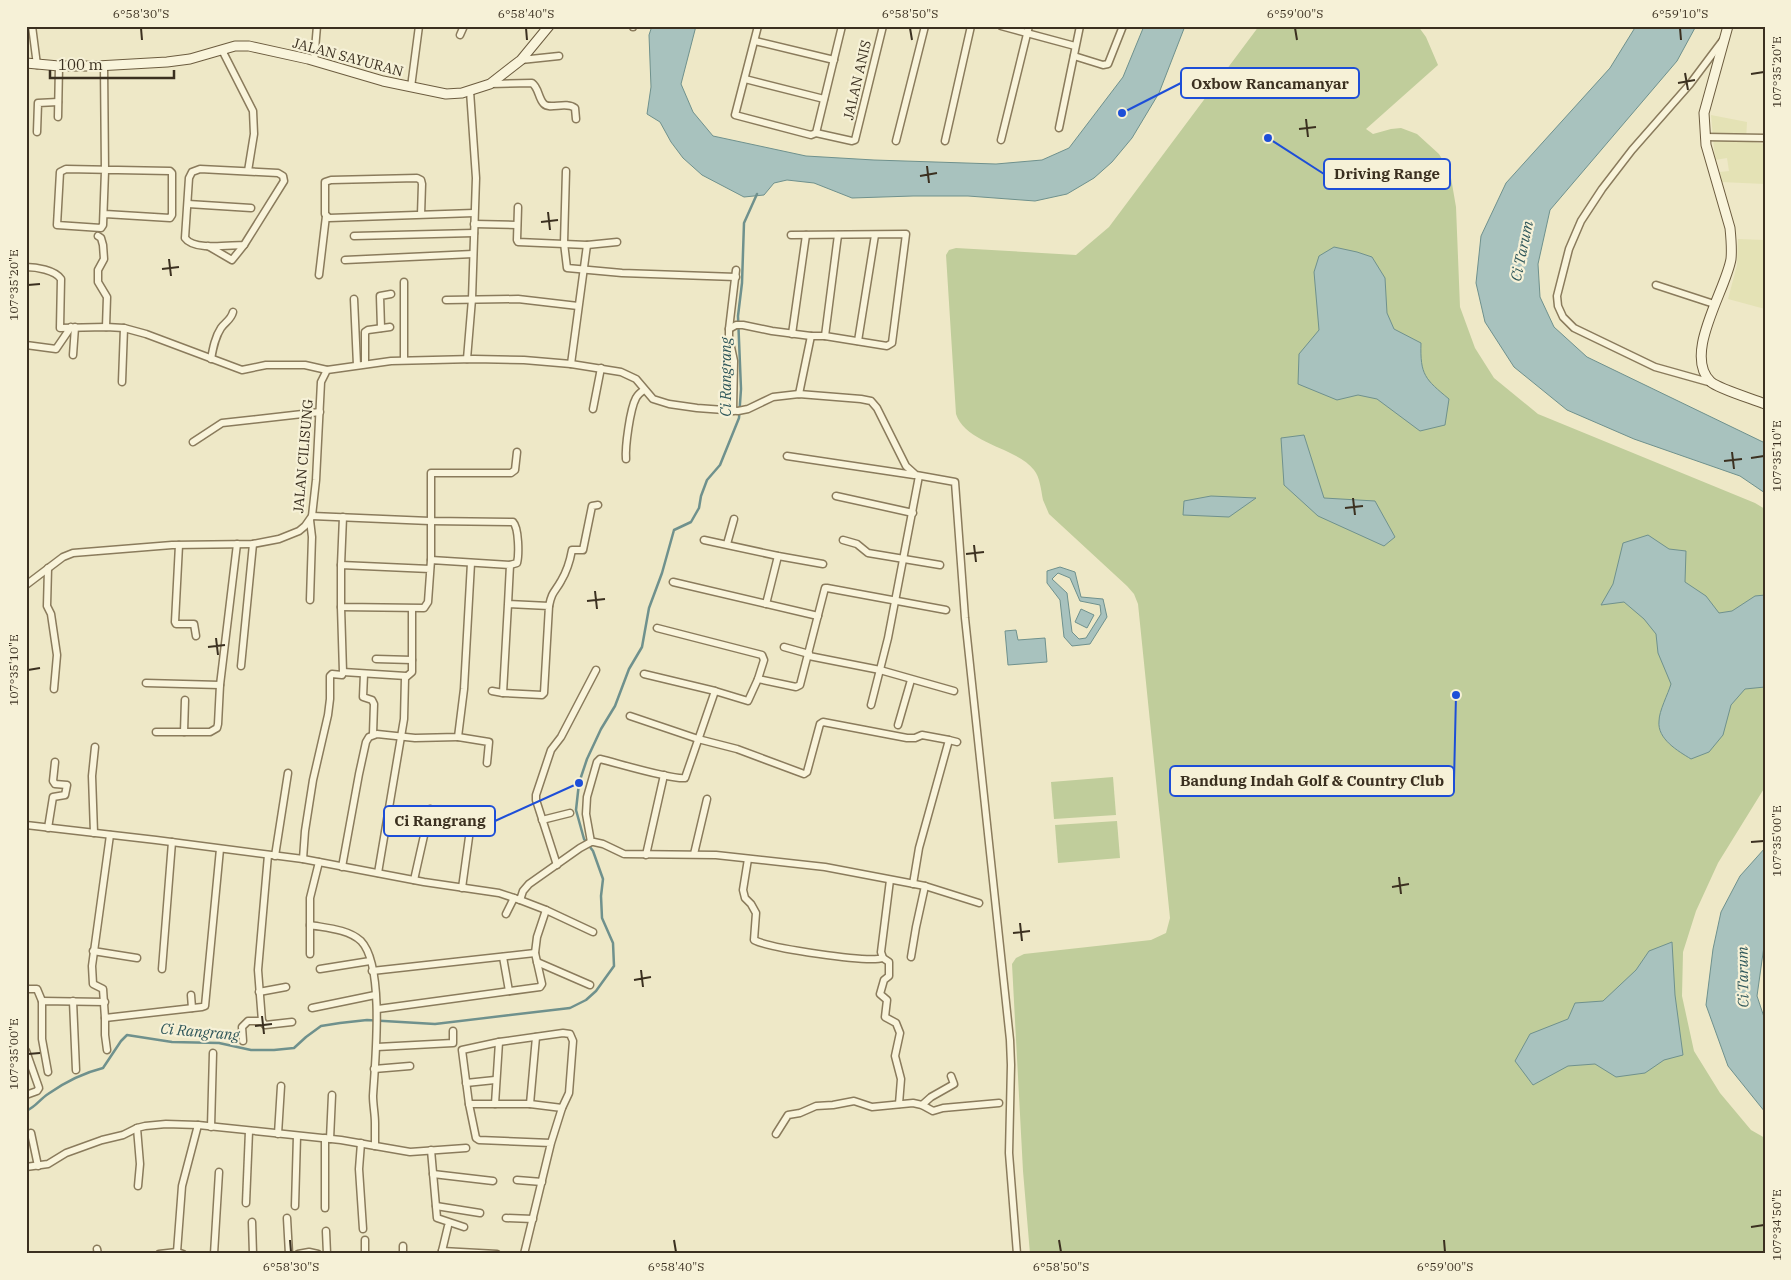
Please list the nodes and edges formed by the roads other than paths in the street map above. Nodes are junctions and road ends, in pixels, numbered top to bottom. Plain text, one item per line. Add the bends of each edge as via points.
1 (32, 26) edge
2 (317, 26) edge
3 (419, 26) edge
4 (464, 26) edge
5 (549, 26) edge
6 (758, 26) edge
7 (842, 26) edge
8 (883, 26) edge
9 (925, 26) edge
10 (971, 26) edge
11 (1002, 26) edge
12 (1080, 26) edge
13 (1123, 26) edge
14 (1728, 26) edge
15 (1028, 30) edge
16 (460, 35) dead end
17 (1723, 40) junction
18 (754, 41) junction
19 (1075, 46) junction
20 (222, 50) junction
21 (559, 56) dead end
22 (1074, 56) junction
23 (521, 60) junction
24 (834, 60) junction
25 (314, 61) junction
26 (26, 63) edge
27 (38, 65) junction
28 (59, 66) junction
29 (104, 66) junction
30 (745, 79) junction
31 (490, 84) junction
32 (411, 87) junction
33 (470, 91) junction
34 (824, 99) junction
35 (58, 102) junction
36 (58, 117) dead end
37 (576, 119) dead end
38 (1059, 128) dead end
39 (37, 132) dead end
40 (816, 133) junction
41 (1705, 137) junction
42 (1765, 138) edge
43 (1001, 140) dead end
44 (896, 141) dead end
45 (945, 141) dead end
46 (106, 170) junction
47 (248, 171) junction
48 (566, 171) dead end
49 (188, 204) junction
50 (518, 207) dead end
51 (251, 208) dead end
52 (474, 213) junction
53 (105, 214) junction
54 (421, 214) junction
55 (326, 216) junction
56 (474, 224) junction
57 (517, 225) junction
58 (474, 233) junction
59 (791, 235) dead end
60 (806, 235) junction
61 (838, 235) junction
62 (875, 235) junction
63 (98, 236) dead end
64 (354, 236) dead end
65 (617, 242) dead end
66 (564, 243) junction
67 (244, 245) junction
68 (587, 245) junction
69 (208, 246) junction
70 (473, 254) junction
71 (344, 260) dead end
72 (26, 268) edge
73 (583, 269) junction
74 (319, 275) dead end
75 (404, 282) dead end
76 (1656, 285) dead end
77 (391, 294) dead end
78 (354, 299) dead end
79 (472, 299) junction
80 (446, 300) dead end
81 (1714, 304) junction
82 (578, 306) junction
83 (233, 312) dead end
84 (106, 326) junction
85 (73, 327) junction
86 (390, 327) dead end
87 (124, 328) junction
88 (382, 328) junction
89 (729, 329) junction
90 (792, 334) junction
91 (811, 336) junction
92 (824, 336) junction
93 (858, 341) junction
94 (26, 345) edge
95 (73, 355) dead end
96 (211, 359) junction
97 (467, 359) junction
98 (404, 360) junction
99 (365, 364) junction
100 (571, 364) junction
101 (357, 365) junction
102 (601, 368) junction
103 (327, 370) junction
104 (122, 382) dead end
105 (1712, 384) junction
106 (644, 390) junction
107 (799, 394) junction
108 (1765, 404) edge
109 (593, 409) dead end
110 (735, 411) junction
111 (320, 412) junction
112 (193, 442) dead end
113 (517, 452) dead end
114 (787, 456) dead end
115 (626, 459) dead end
116 (918, 475) junction
117 (836, 496) dead end
118 (598, 505) dead end
119 (913, 513) junction
120 (343, 517) junction
121 (311, 518) junction
122 (734, 519) dead end
123 (430, 521) junction
124 (704, 540) dead end
125 (843, 540) dead end
126 (237, 544) junction
127 (254, 544) junction
128 (727, 544) junction
129 (179, 545) junction
130 (778, 556) junction
131 (904, 559) junction
132 (431, 560) junction
133 (470, 563) junction
134 (824, 564) dead end
135 (510, 565) junction
136 (940, 565) dead end
137 (342, 566) junction
138 (48, 568) junction
139 (430, 569) junction
140 (673, 582) dead end
141 (26, 585) edge
142 (310, 600) dead end
143 (896, 600) junction
144 (508, 604) junction
145 (766, 604) junction
146 (549, 606) junction
147 (341, 607) junction
148 (412, 608) junction
149 (946, 610) dead end
150 (818, 616) junction
151 (657, 628) dead end
152 (196, 636) dead end
153 (784, 648) dead end
154 (809, 655) junction
155 (376, 659) dead end
156 (412, 660) junction
157 (242, 666) dead end
158 (596, 670) dead end
159 (880, 670) junction
160 (343, 672) junction
161 (364, 674) junction
162 (644, 674) dead end
163 (406, 676) junction
164 (758, 679) junction
165 (911, 680) junction
166 (146, 683) dead end
167 (220, 686) junction
168 (54, 689) dead end
169 (492, 691) dead end
170 (715, 691) junction
171 (954, 691) dead end
172 (503, 693) junction
173 (184, 700) dead end
174 (871, 705) dead end
175 (630, 716) dead end
176 (898, 725) dead end
177 (156, 732) dead end
178 (184, 732) junction
179 (373, 734) junction
180 (458, 737) junction
181 (401, 738) junction
182 (698, 739) junction
183 (949, 740) junction
184 (957, 742) dead end
185 (95, 746) dead end
186 (55, 762) dead end
187 (488, 763) dead end
188 (288, 773) dead end
189 (664, 775) junction
190 (707, 799) dead end
191 (430, 809) dead end
192 (570, 813) dead end
193 (542, 820) junction
194 (26, 825) edge
195 (48, 828) junction
196 (94, 833) junction
197 (110, 835) junction
198 (469, 837) dead end
199 (172, 842) junction
200 (589, 843) junction
201 (220, 849) junction
202 (694, 854) junction
203 (646, 855) junction
204 (272, 856) junction
205 (748, 858) junction
206 (303, 859) junction
207 (319, 862) junction
208 (557, 866) junction
209 (342, 867) junction
210 (378, 873) junction
211 (414, 880) junction
212 (890, 880) junction
213 (913, 884) junction
214 (925, 886) junction
215 (462, 888) junction
216 (517, 899) junction
217 (979, 903) dead end
218 (546, 910) junction
219 (506, 914) dead end
220 (310, 925) junction
221 (593, 932) dead end
222 (93, 951) junction
223 (535, 953) junction
224 (310, 954) dead end
225 (503, 957) junction
226 (912, 957) dead end
227 (136, 958) dead end
228 (883, 958) junction
229 (370, 959) junction
230 (536, 962) junction
231 (162, 969) dead end
232 (320, 969) dead end
233 (372, 971) junction
234 (590, 984) dead end
235 (286, 986) dead end
236 (26, 989) edge
237 (509, 991) junction
238 (259, 992) junction
239 (192, 995) dead end
240 (375, 995) junction
241 (42, 1000) junction
242 (73, 1002) junction
243 (104, 1002) junction
244 (192, 1008) junction
245 (312, 1008) dead end
246 (378, 1009) junction
247 (106, 1018) junction
248 (262, 1021) junction
249 (292, 1022) dead end
250 (453, 1031) dead end
251 (536, 1037) junction
252 (242, 1041) dead end
253 (499, 1042) junction
254 (377, 1047) junction
255 (107, 1050) dead end
256 (26, 1051) edge
257 (212, 1053) dead end
258 (410, 1066) dead end
259 (374, 1069) junction
260 (76, 1070) dead end
261 (48, 1072) dead end
262 (951, 1076) dead end
263 (495, 1080) junction
264 (466, 1083) junction
265 (281, 1086) dead end
266 (27, 1093) edge
267 (332, 1095) dead end
268 (469, 1104) junction
269 (495, 1104) junction
270 (530, 1104) junction
271 (899, 1104) junction
272 (999, 1104) dead end
273 (922, 1105) junction
274 (562, 1108) junction
275 (198, 1125) junction
276 (211, 1127) junction
277 (137, 1128) junction
278 (249, 1131) junction
279 (31, 1133) dead end
280 (278, 1134) junction
281 (776, 1134) dead end
282 (297, 1136) junction
283 (328, 1139) junction
284 (551, 1142) junction
285 (360, 1144) junction
286 (375, 1146) junction
287 (466, 1148) dead end
288 (431, 1150) junction
289 (38, 1166) junction
290 (26, 1167) edge
291 (219, 1172) dead end
292 (433, 1174) junction
293 (517, 1180) dead end
294 (492, 1181) dead end
295 (542, 1182) junction
296 (138, 1186) dead end
297 (246, 1203) dead end
298 (295, 1206) dead end
299 (436, 1206) junction
300 (325, 1208) dead end
301 (480, 1213) dead end
302 (287, 1218) dead end
303 (506, 1218) dead end
304 (533, 1218) junction
305 (252, 1222) dead end
306 (448, 1226) dead end
307 (464, 1227) dead end
308 (362, 1229) dead end
309 (326, 1231) dead end
310 (365, 1240) dead end
311 (403, 1246) dead end
312 (442, 1252) edge
313 (180, 1253) edge
314 (159, 1254) edge
315 (214, 1254) edge
316 (253, 1254) edge
317 (289, 1254) edge
318 (298, 1254) edge
319 (318, 1254) edge
320 (327, 1254) edge
321 (365, 1254) edge
322 (404, 1254) edge
323 (497, 1254) edge
324 (524, 1254) edge
325 (1018, 1254) edge

1 - 27 street
2 - 25 street
3 - 32 street
4 - 16 street
5 - 23 street, JALAN SAYURAN
6 - 18 street
7 - 24 street
8 - 40 street, JALAN ANIS via 855,140
9 - 44 street
10 - 45 street
11 - 15 street
12 - 19 street
13 - 22 street via 1108,64
14 - 17 street
15 - 19 street
15 - 43 street
17 - 41 street via 1704,113
17 - 105 street via 1690,84 1632,150 1581,221 1569,249 1556,296 1563,317 1574,328 1655,367
18 - 24 street
18 - 30 street
19 - 22 street
20 - 25 street, JALAN SAYURAN via 249,46
20 - 29 street, JALAN SAYURAN via 181,60
20 - 47 street via 253,111 254,134
21 - 23 street
22 - 38 street
23 - 31 street, JALAN SAYURAN
24 - 34 street
25 - 32 street, JALAN SAYURAN
26 - 27 street, JALAN SAYURAN
27 - 28 street, JALAN SAYURAN
28 - 29 street, JALAN SAYURAN
28 - 35 street
29 - 46 street
30 - 34 street
30 - 40 street via 735,115 809,135
31 - 33 street, JALAN SAYURAN
31 - 37 street via 532,83 543,103 547,106 570,105 575,108
32 - 33 street, JALAN SAYURAN via 446,94
33 - 52 street via 476,178
34 - 40 street
35 - 36 street
35 - 39 street via 38,103
41 - 42 street
41 - 81 street via 1732,242 1730,260
46 - 53 street
46 - 53 street via 66,169 60,172 56,223 101,228
46 - 53 street via 172,172 172,215 170,218
47 - 49 street via 200,169 192,172
47 - 67 street via 278,173 284,176 284,180
48 - 66 street
49 - 51 street
49 - 69 street via 185,238 188,242
50 - 57 street
52 - 54 street
52 - 56 street
54 - 55 street
54 - 55 street via 422,184 417,178 327,180
55 - 74 street
56 - 57 street
56 - 58 street
57 - 66 street via 518,242
58 - 64 street
58 - 70 street
59 - 60 street
60 - 61 street
60 - 90 street
61 - 62 street
61 - 92 street
62 - 93 street
62 - 93 street via 906,235 892,343 887,346
63 - 84 street via 103,245 104,259 98,270 98,282 107,297
65 - 68 street
66 - 68 street
66 - 73 street via 567,268
67 - 69 street
67 - 69 street via 232,260
68 - 73 street
70 - 71 street
70 - 79 street
72 - 85 street via 59,275 59,327
73 - 82 street
73 - 89 street via 622,273 736,273
75 - 98 street
76 - 81 street
77 - 88 street via 380,296
78 - 101 street
79 - 80 street
79 - 82 street via 518,299
79 - 97 street
81 - 105 street via 1702,346 1704,372
82 - 100 street
83 - 96 street via 216,338
84 - 85 street
84 - 87 street
85 - 94 street via 56,349
85 - 95 street
86 - 88 street
87 - 96 street
87 - 104 street
88 - 99 street via 366,332
89 - 90 street via 739,325
89 - 110 street via 734,361
90 - 91 street
91 - 92 street
91 - 107 street
92 - 93 street
96 - 103 street via 242,370 266,365 306,364
97 - 98 street
97 - 100 street
98 - 99 street
99 - 101 street
100 - 102 street
101 - 103 street
102 - 106 street via 630,375
102 - 109 street
103 - 111 street, JALAN CILISUNG via 321,382
105 - 108 street
106 - 110 street via 653,399 669,404
106 - 115 street via 636,397 633,407
107 - 110 street via 774,397
107 - 116 street via 871,402 887,425 906,466
111 - 112 street via 224,423
111 - 121 street, JALAN CILISUNG
113 - 123 street via 515,470 511,473 431,473
114 - 116 street
116 - 119 street
116 - 325 street via 955,482 965,618 1010,1040 1009,1153
117 - 119 street
118 - 146 street via 592,506 583,550 572,550
119 - 131 street
120 - 121 street
120 - 123 street
120 - 137 street
121 - 127 street, JALAN CILISUNG via 299,531 287,537
121 - 142 street
122 - 128 street
123 - 132 street
123 - 135 street via 514,523 518,561
124 - 128 street
125 - 131 street via 857,544 868,553
126 - 127 street, JALAN CILISUNG
126 - 129 street, JALAN CILISUNG
126 - 167 street
127 - 157 street
128 - 130 street
129 - 138 street, JALAN CILISUNG via 73,553
129 - 152 street via 175,622 194,624
130 - 134 street
130 - 145 street
131 - 136 street
131 - 143 street
132 - 133 street
132 - 139 street
133 - 135 street
133 - 180 street via 464,689
135 - 144 street
137 - 139 street
137 - 147 street
138 - 141 street, JALAN CILISUNG
138 - 168 street via 47,606 57,655
139 - 148 street via 427,604 423,608
140 - 145 street
143 - 149 street
143 - 150 street via 828,587
143 - 159 street
144 - 146 street
144 - 172 street
145 - 150 street
146 - 172 street via 544,693
147 - 148 street
147 - 160 street
148 - 156 street
150 - 154 street
151 - 164 street via 762,655 764,660
153 - 154 street
154 - 159 street
154 - 164 street via 798,687
155 - 156 street
156 - 163 street via 412,672
158 - 193 street via 547,759 536,800
159 - 165 street
159 - 174 street
160 - 161 street
160 - 206 street via 342,675 330,676 329,707 313,780
161 - 163 street
161 - 179 street via 363,697 374,704
162 - 170 street
163 - 181 street
164 - 170 street via 748,702
165 - 171 street
165 - 176 street
166 - 167 street
167 - 178 street via 217,728
169 - 172 street
170 - 182 street
173 - 178 street
175 - 182 street
177 - 178 street
179 - 181 street
179 - 209 street via 366,742
180 - 181 street
180 - 187 street via 489,742
181 - 210 street
182 - 183 street via 805,774 823,722 908,738 922,735
182 - 189 street via 685,777
183 - 184 street
183 - 213 street via 919,848
185 - 196 street via 92,776
186 - 195 street via 55,784 67,786 65,795 53,797
188 - 204 street
189 - 200 street via 600,759 588,797 586,821
189 - 203 street
190 - 202 street
191 - 211 street
192 - 193 street
193 - 208 street
194 - 195 street
195 - 196 street
196 - 197 street
197 - 199 street
197 - 222 street
198 - 215 street
199 - 201 street
199 - 231 street
200 - 203 street via 603,844 624,854
200 - 208 street
201 - 204 street
201 - 244 street via 206,1004
202 - 203 street
202 - 205 street
204 - 206 street
204 - 238 street via 258,970
205 - 212 street via 825,867
205 - 228 street via 742,890 756,913 754,940 846,958
206 - 207 street
207 - 209 street
207 - 220 street via 310,898
208 - 216 street via 529,884
209 - 210 street
210 - 211 street
211 - 215 street
212 - 213 street
212 - 228 street via 881,952
213 - 214 street
214 - 217 street
214 - 226 street
215 - 216 street
216 - 218 street
216 - 219 street
218 - 221 street
218 - 223 street
220 - 224 street
220 - 229 street via 347,933 360,940
222 - 227 street
222 - 243 street via 93,984 103,989
223 - 225 street
223 - 230 street
225 - 233 street
225 - 237 street
228 - 271 street via 890,963 889,977 884,980 880,993 887,1000 885,1016 896,1022 900,1031 895,1056 901,1079
229 - 232 street
229 - 233 street
230 - 234 street
230 - 237 street via 541,987
233 - 240 street
235 - 238 street
236 - 241 street via 37,989
237 - 246 street
238 - 248 street
239 - 244 street
240 - 245 street
240 - 246 street
241 - 242 street
241 - 261 street via 42,1039
242 - 243 street
242 - 260 street
243 - 247 street
244 - 247 street
246 - 254 street
247 - 255 street
248 - 249 street via 265,1025
248 - 252 street via 245,1022
250 - 254 street via 453,1043
251 - 253 street
251 - 270 street
251 - 274 street via 566,1033 573,1040 569,1093
253 - 263 street
253 - 264 street via 462,1050
254 - 259 street
256 - 266 street via 39,1088
257 - 276 street
258 - 259 street
259 - 286 street
262 - 273 street via 954,1084
263 - 264 street
263 - 269 street
264 - 268 street
265 - 280 street
267 - 283 street
268 - 269 street
268 - 284 street via 479,1140
269 - 270 street
270 - 274 street
271 - 273 street
271 - 281 street via 872,1107 851,1101 816,1106 788,1115
272 - 273 street via 933,1110
274 - 284 street
275 - 276 street
275 - 277 street via 166,1124
275 - 313 street via 183,1180
276 - 278 street
277 - 289 street
277 - 296 street
278 - 280 street
278 - 297 street
279 - 289 street
280 - 282 street
282 - 283 street
282 - 298 street
283 - 285 street
283 - 300 street
284 - 295 street
285 - 286 street
285 - 308 street
286 - 288 street via 404,1152
287 - 288 street
288 - 292 street
289 - 290 street
291 - 315 street
292 - 294 street
292 - 299 street
293 - 295 street
295 - 304 street
299 - 301 street
299 - 307 street via 438,1219
302 - 317 street
303 - 304 street
304 - 324 street
305 - 316 street
306 - 312 street
309 - 320 street
310 - 321 street
311 - 322 street
312 - 323 street
313 - 314 street
318 - 319 street

